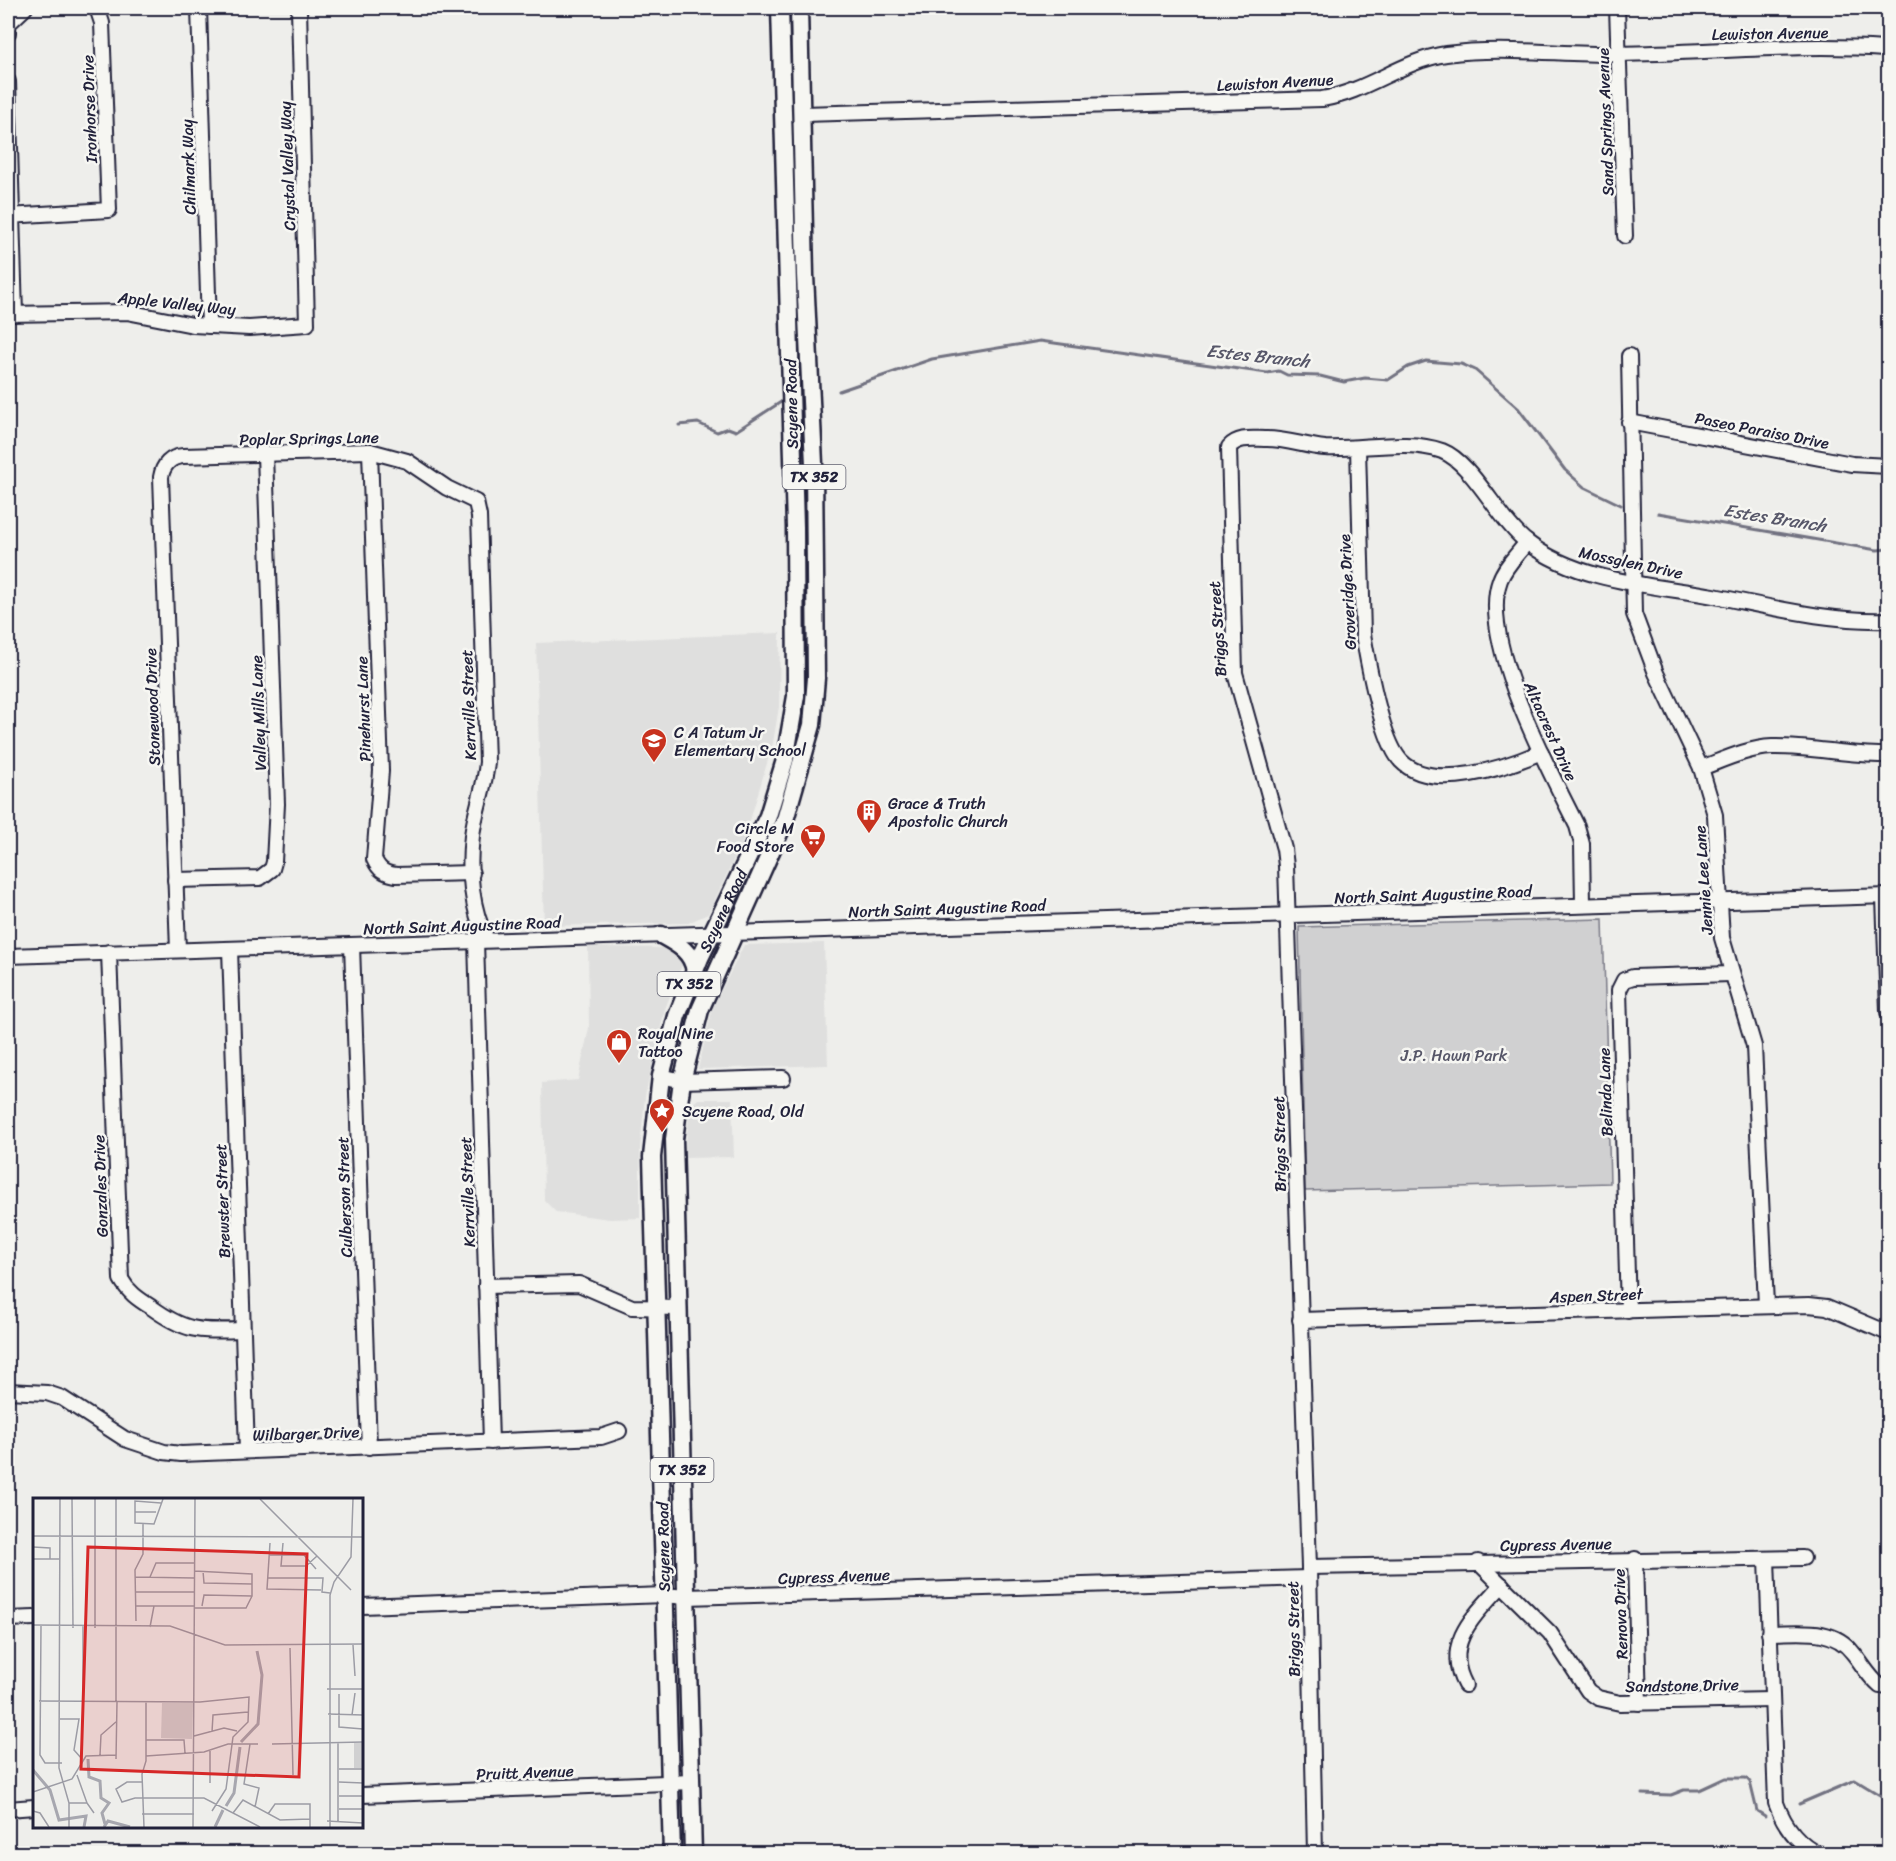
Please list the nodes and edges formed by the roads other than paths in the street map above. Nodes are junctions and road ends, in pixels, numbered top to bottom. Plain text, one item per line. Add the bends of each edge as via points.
1 (25, 8) edge
2 (97, 8) edge
3 (199, 8) edge
4 (299, 8) edge
5 (780, 8) edge
6 (799, 8) edge
7 (1617, 8) edge
8 (8, 33) edge
9 (1884, 49) dead end
10 (1619, 54) junction
11 (8, 81) edge
12 (8, 96) edge
13 (784, 109) junction
14 (803, 114) junction
15 (10, 216) edge
16 (1625, 236) dead end
17 (11, 314) edge
18 (307, 324) joint
19 (210, 326) junction
20 (1629, 356) dead end
21 (1629, 423) junction
22 (1233, 442) joint
23 (1358, 448) junction
24 (370, 451) junction
25 (266, 454) junction
26 (166, 463) joint
27 (1888, 466) edge
28 (476, 502) joint
29 (1527, 542) junction
30 (1633, 581) junction
31 (1888, 620) edge
32 (1541, 752) junction
33 (1888, 755) edge
34 (1701, 768) junction
35 (472, 873) junction
36 (175, 880) junction
37 (1886, 896) edge
38 (1721, 901) junction
39 (1583, 904) junction
40 (1288, 916) junction
41 (734, 932) junction
42 (712, 933) junction
43 (661, 935) junction
44 (482, 940) junction
45 (352, 945) junction
46 (230, 949) junction
47 (178, 950) junction
48 (109, 952) junction
49 (8, 956) edge
50 (695, 971) junction
51 (1731, 974) junction
52 (1888, 1012) edge
53 (662, 1076) junction
54 (783, 1078) dead end
55 (682, 1081) junction
56 (486, 1286) junction
57 (1766, 1305) junction
58 (656, 1308) junction
59 (677, 1308) junction
60 (1628, 1311) junction
61 (1300, 1320) junction
62 (242, 1330) junction
63 (1888, 1333) edge
64 (8, 1391) edge
65 (619, 1431) dead end
66 (491, 1442) junction
67 (369, 1447) junction
68 (247, 1451) junction
69 (1803, 1558) dead end
70 (1767, 1559) junction
71 (1635, 1560) junction
72 (1478, 1562) junction
73 (1309, 1572) junction
74 (1502, 1585) junction
75 (664, 1595) junction
76 (686, 1597) junction
77 (363, 1606) edge
78 (33, 1618) edge
79 (8, 1619) edge
80 (1769, 1633) junction
81 (1465, 1685) dead end
82 (1880, 1686) dead end
83 (1771, 1700) junction
84 (1639, 1703) junction
85 (691, 1782) junction
86 (669, 1783) junction
87 (363, 1795) edge
88 (33, 1808) edge
89 (8, 1809) edge
90 (1814, 1852) edge
91 (672, 1854) edge
92 (693, 1854) edge
93 (1316, 1854) edge

1 - 8 street via 8,24
2 - 15 street, Ironhorse Drive via 102,23 109,210
3 - 19 street, Chilmark Way
4 - 18 street, Crystal Valley Way
5 - 13 main road, Scyene Road / TX 352
6 - 14 main road, Scyene Road / TX 352
7 - 10 street, Sand Springs Avenue
9 - 10 street, Lewiston Avenue via 1766,48
10 - 14 street, Lewiston Avenue via 1447,54 1411,63 1361,89 1322,99
10 - 16 street, Sand Springs Avenue
11 - 12 street
12 - 15 street
13 - 14 street
13 - 42 main road, Scyene Road / TX 352 via 796,696 785,760 771,806
14 - 41 main road, Scyene Road / TX 352 via 814,464 815,701 809,746 786,820
15 - 17 street
17 - 19 street, Apple Valley Way via 127,312 180,324
18 - 19 street, Apple Valley Way
20 - 21 street, Jennie Lee Lane
21 - 27 street, Paseo Paraiso Drive via 1852,464
21 - 30 street, Jennie Lee Lane
22 - 23 street, Mossglen Drive via 1272,439 1310,446
22 - 40 street, Briggs Street via 1227,455 1234,673 1284,849
23 - 29 street, Mossglen Drive via 1410,446 1452,456 1473,477 1506,523
23 - 32 street, Groveridge Drive via 1364,634 1367,659 1394,752 1417,772 1438,775 1491,771
24 - 25 street, Poplar Springs Lane
24 - 28 street, Poplar Springs Lane via 407,460 447,488
24 - 35 street, Pinehurst Lane via 381,771 374,859 385,873 396,875
25 - 26 street, Poplar Springs Lane via 176,456
25 - 36 street, Valley Mills Lane via 277,804 274,862 272,869 260,878
26 - 36 street, Stonewood Drive via 161,477
28 - 35 street, Kerrville Street via 487,762 472,837
29 - 30 street, Mossglen Drive via 1576,569
29 - 32 street, Altacrest Drive via 1500,581 1497,608 1513,688
30 - 31 street, Mossglen Drive via 1823,617
30 - 34 street, Jennie Lee Lane via 1639,631
32 - 39 street, Altacrest Drive via 1582,844
33 - 34 street via 1771,747 1753,749
34 - 38 street, Jennie Lee Lane via 1715,815
35 - 44 street, Kerrville Street via 474,909
36 - 47 street, Stonewood Drive
37 - 38 street, North Saint Augustine Road
37 - 52 street
38 - 39 street, North Saint Augustine Road
38 - 51 street, Jennie Lee Lane via 1722,938
39 - 40 street, North Saint Augustine Road
40 - 41 street, North Saint Augustine Road
40 - 61 street, Briggs Street
41 - 42 street, North Saint Augustine Road
41 - 55 main road, Scyene Road / TX 352 via 702,1002
42 - 43 street, North Saint Augustine Road
42 - 50 main road, Scyene Road / TX 352
43 - 44 street, North Saint Augustine Road
43 - 50 main road via 683,947
44 - 45 street, North Saint Augustine Road
44 - 56 street, Kerrville Street
45 - 46 street, North Saint Augustine Road
45 - 67 street, Culberson Street
46 - 47 street, North Saint Augustine Road
46 - 62 street, Brewster Street
47 - 48 street, North Saint Augustine Road
48 - 49 street, North Saint Augustine Road
48 - 62 street, Gonzales Drive via 121,1279 132,1295 180,1326 203,1331
50 - 53 main road, Scyene Road / TX 352 via 674,1026
51 - 57 street, Jennie Lee Lane via 1754,1046
51 - 60 street, Belinda Lane via 1633,977 1624,980 1619,990
53 - 55 street
53 - 58 main road, Scyene Road / TX 352 via 652,1156
54 - 55 street
55 - 59 main road, Scyene Road / TX 352 via 674,1139
56 - 58 street via 579,1284 626,1305
56 - 66 street, Kerrville Street
57 - 60 street, Aspen Street
57 - 63 street, Aspen Street via 1827,1307
58 - 59 street
58 - 75 main road, Scyene Road / TX 352
59 - 76 main road, Scyene Road / TX 352
60 - 61 street, Aspen Street
61 - 73 street, Briggs Street
62 - 68 street, Brewster Street
64 - 68 street, Wilbarger Drive via 62,1398 125,1439 164,1452
65 - 66 street, Wilbarger Drive via 601,1437
66 - 67 street, Wilbarger Drive
67 - 68 street, Wilbarger Drive
69 - 70 street, Cypress Avenue
70 - 71 street, Cypress Avenue
70 - 80 street
71 - 72 street, Cypress Avenue
71 - 84 street, Renova Drive
72 - 73 street, Cypress Avenue
72 - 74 street, Sandstone Drive
73 - 76 street, Cypress Avenue
73 - 93 street, Briggs Street
74 - 81 street via 1469,1622 1458,1645 1457,1671
74 - 84 street, Sandstone Drive via 1550,1633 1588,1691 1607,1701
75 - 76 street, Cypress Avenue
75 - 77 street, Cypress Avenue
75 - 86 main road, Scyene Road / TX 352
76 - 85 main road, Scyene Road / TX 352
78 - 79 street
80 - 82 street via 1830,1635 1851,1650 1868,1676
80 - 83 street
83 - 84 street, Sandstone Drive
83 - 90 street via 1776,1803 1790,1831
85 - 86 street, Pruitt Avenue
85 - 92 main road, Scyene Road / TX 352
86 - 87 street, Pruitt Avenue
86 - 91 main road, Scyene Road / TX 352
88 - 89 street

